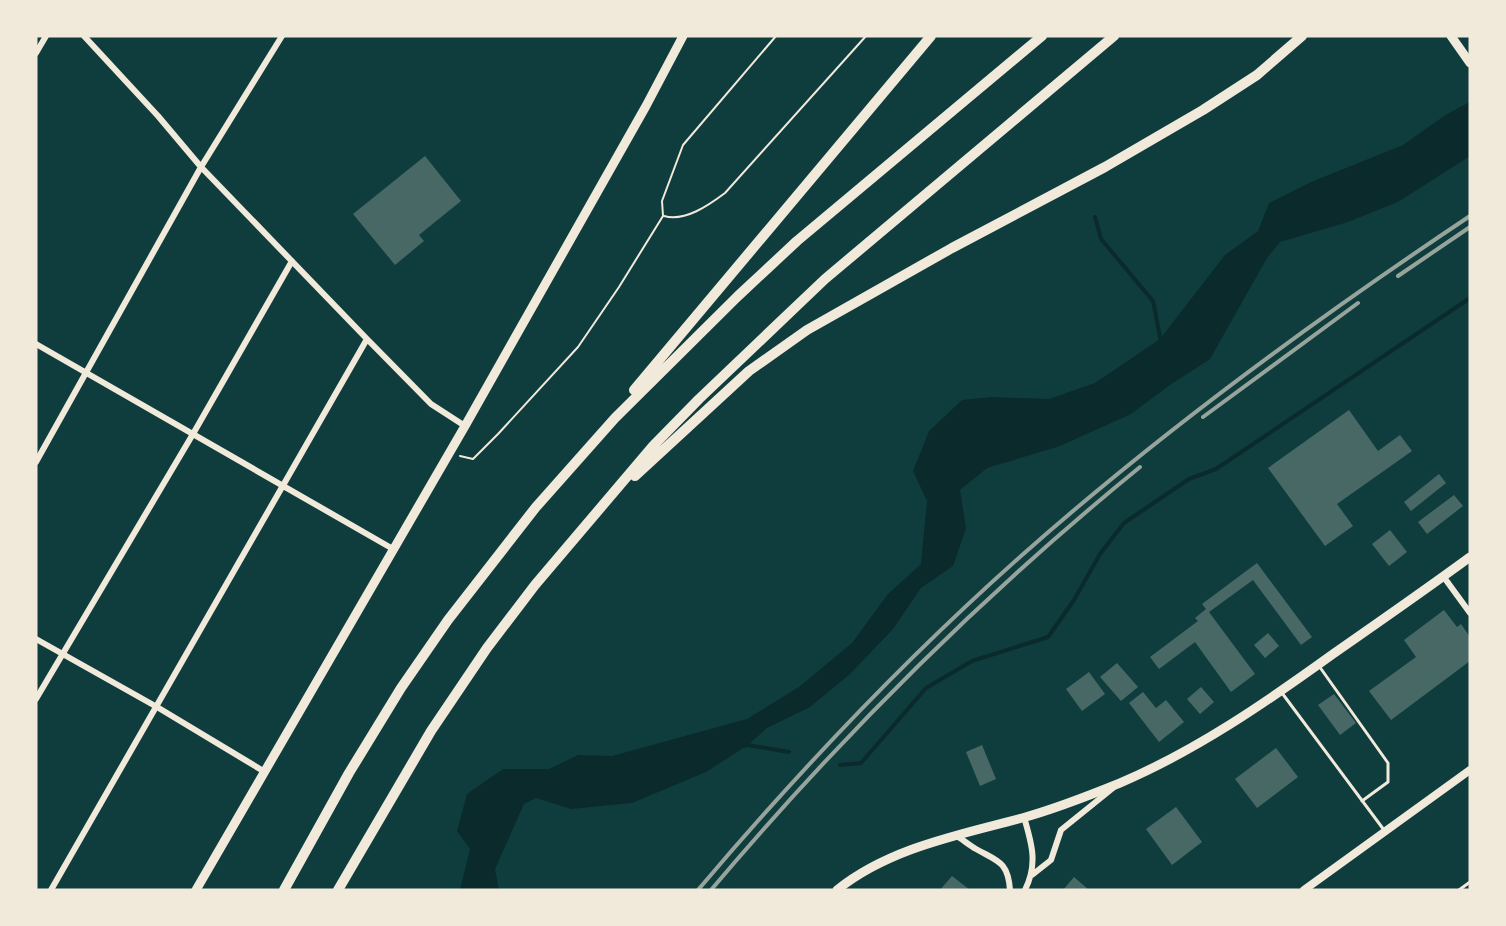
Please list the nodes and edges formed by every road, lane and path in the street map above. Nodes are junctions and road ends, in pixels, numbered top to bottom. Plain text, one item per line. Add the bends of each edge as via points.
1 (46, 36) edge
2 (84, 36) edge
3 (282, 36) edge
4 (683, 36) edge
5 (776, 36) edge
6 (866, 36) edge
7 (931, 36) edge
8 (1042, 36) edge
9 (1114, 36) edge
10 (1302, 36) edge
11 (1451, 36) edge
12 (36, 52) edge
13 (1470, 63) edge
14 (201, 167) junction
15 (663, 216) junction
16 (292, 261) junction
17 (367, 339) junction
18 (36, 344) edge
19 (87, 373) junction
20 (465, 426) junction
21 (193, 434) junction
22 (449, 453) junction
23 (36, 462) edge
24 (283, 486) junction
25 (536, 507) junction
26 (589, 519) junction
27 (393, 549) junction
28 (1470, 557) edge
29 (1443, 576) junction
30 (1470, 613) edge
31 (36, 639) edge
32 (62, 653) junction
33 (1318, 665) junction
34 (1281, 692) junction
35 (36, 699) edge
36 (157, 707) junction
37 (1470, 770) edge
38 (265, 772) junction
39 (1120, 783) junction
40 (1362, 801) junction
41 (1024, 817) junction
42 (1385, 832) junction
43 (955, 834) junction
44 (1032, 875) junction
45 (1470, 882) edge
46 (51, 890) edge
47 (196, 890) edge
48 (284, 890) edge
49 (338, 890) edge
50 (837, 890) edge
51 (1010, 890) edge
52 (1025, 890) edge
53 (1304, 890) edge
54 (1459, 890) edge

1 - 12 street
2 - 14 street
3 - 14 street
4 - 20 main road
5 - 15 path via 683,146 662,201
6 - 15 path via 725,194 707,207 679,217
7 - 25 highway
8 - 25 highway via 797,241 615,418
9 - 26 highway via 825,279 699,399
10 - 26 highway via 1257,75 1203,110 807,330 749,371
11 - 13 main road
14 - 16 street
14 - 19 street
15 - 22 path via 578,347 473,459
16 - 17 street
16 - 21 street
17 - 20 street via 431,404
17 - 24 street
18 - 19 street
19 - 21 street
19 - 23 street
20 - 22 main road
21 - 24 street
21 - 32 street
22 - 27 main road
24 - 27 street
24 - 36 street
25 - 48 highway via 401,688
26 - 49 highway via 487,648 431,730
27 - 38 main road
28 - 29 main road
29 - 30 street
29 - 33 main road
31 - 32 street
32 - 35 street
32 - 36 street
33 - 34 main road
33 - 40 lane via 1388,763 1388,782
34 - 39 main road via 1176,756
34 - 40 lane
36 - 38 street
36 - 46 street
37 - 42 main road
38 - 47 main road
39 - 41 main road
39 - 44 street via 1061,830 1051,860
40 - 42 lane
41 - 43 main road
41 - 44 street via 1031,840
42 - 53 main road
43 - 50 main road via 889,860
43 - 51 street via 1000,860 1010,880
44 - 52 street
45 - 54 lane

